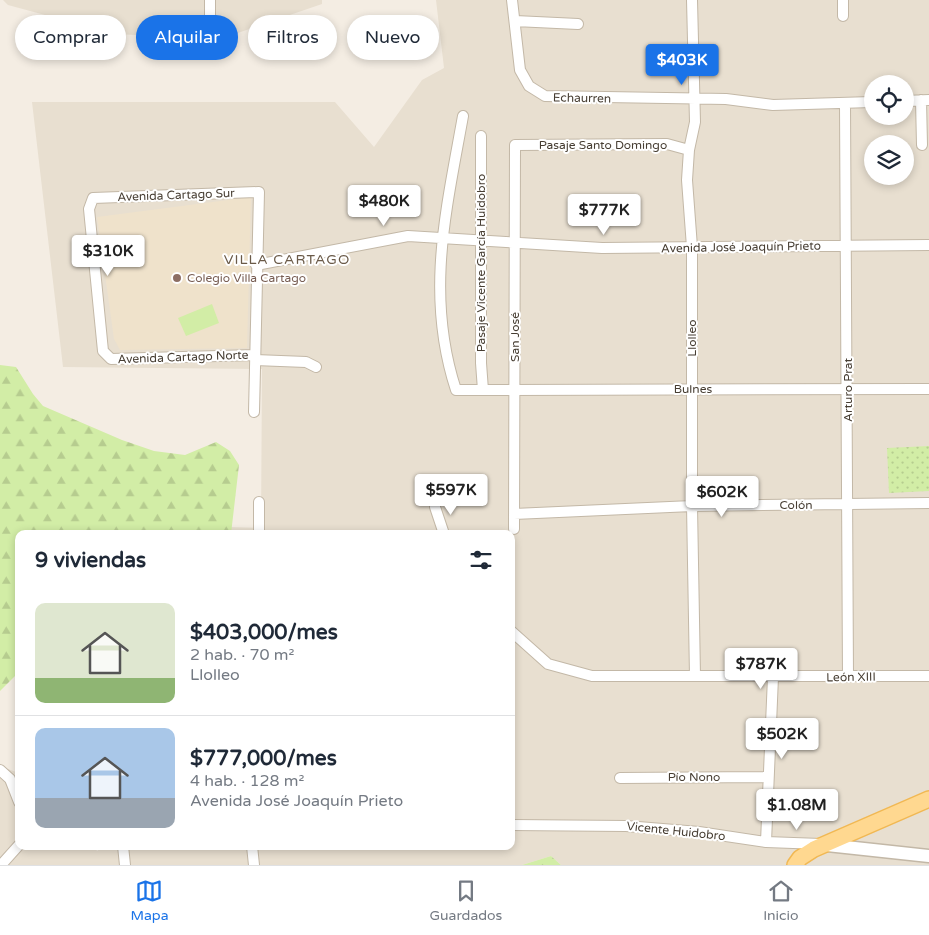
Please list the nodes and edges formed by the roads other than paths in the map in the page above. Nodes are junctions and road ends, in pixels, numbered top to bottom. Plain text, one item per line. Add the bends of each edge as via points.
1 (210, 0) edge
2 (692, 0) edge
3 (843, 0) edge
4 (511, 1) edge
5 (210, 15) edge
6 (843, 16) dead end
7 (515, 20) junction
8 (578, 24) dead end
9 (694, 99) junction
10 (925, 100) edge
11 (864, 103) edge
12 (845, 104) junction
13 (463, 116) dead end
14 (480, 136) dead end
15 (515, 145) joint
16 (922, 145) dead end
17 (689, 150) junction
18 (441, 237) junction
19 (480, 239) junction
20 (515, 243) junction
21 (929, 245) edge
22 (847, 246) junction
23 (692, 247) junction
24 (256, 264) junction
25 (255, 357) junction
26 (111, 359) joint
27 (316, 367) dead end
28 (515, 389) junction
29 (692, 389) junction
30 (848, 389) junction
31 (929, 389) edge
32 (483, 390) junction
33 (254, 412) dead end
34 (259, 502) dead end
35 (929, 503) edge
36 (848, 505) junction
37 (692, 506) junction
38 (435, 507) dead end
39 (514, 514) junction
40 (514, 529) dead end
41 (259, 530) edge
42 (443, 530) edge
43 (515, 634) edge
44 (695, 676) junction
45 (929, 676) edge
46 (773, 677) junction
47 (848, 677) junction
48 (0, 770) edge
49 (768, 777) junction
50 (620, 778) dead end
51 (15, 792) edge
52 (929, 799) edge
53 (515, 825) edge
54 (766, 842) junction
55 (827, 845) junction
56 (15, 849) edge
57 (123, 850) edge
58 (252, 850) edge
59 (929, 856) edge
60 (1, 865) edge
61 (125, 865) edge
62 (254, 865) edge
63 (795, 865) edge

1 - 5 street
2 - 9 street, Llolleo
3 - 6 street
4 - 7 street
7 - 8 street
7 - 9 street, Echaurren via 518,64 522,76 539,94 552,98
9 - 12 street, Echaurren via 733,99 773,105
9 - 17 street, Llolleo via 695,122
10 - 16 street
11 - 12 street, Echaurren
12 - 22 street, Arturo Prat
13 - 18 street
14 - 19 street, Pasaje Vicente García Huidobro
15 - 17 street, Pasaje Santo Domingo via 667,144
15 - 20 street, San José
17 - 23 street, Llolleo via 687,180
18 - 19 street, Avenida José Joaquín Prieto
18 - 24 street, Avenida José Joaquín Prieto via 408,236
18 - 32 street, Bulnes via 439,281 447,361 456,390
19 - 20 street, Avenida José Joaquín Prieto
19 - 32 street, Pasaje Vicente García Huidobro
20 - 23 street, Avenida José Joaquín Prieto via 602,248
20 - 28 street, San José
21 - 22 street, Avenida José Joaquín Prieto
22 - 23 street, Avenida José Joaquín Prieto
22 - 30 street, Arturo Prat
23 - 29 street, Llolleo
24 - 25 street
24 - 26 street, Avenida Cartago Sur via 259,192 93,198 90,209 103,351
25 - 26 street, Avenida Cartago Norte
25 - 27 street, Avenida Cartago Norte via 306,362
25 - 33 street
28 - 29 street, Bulnes
28 - 32 street, Bulnes
28 - 39 street, San José
29 - 30 street, Bulnes
29 - 37 street, Llolleo
30 - 31 street, Bulnes
30 - 36 street, Arturo Prat
34 - 41 street
35 - 36 street, Colón
36 - 37 street, Colón
36 - 47 street, Arturo Prat
37 - 39 street, Colón
37 - 44 street, Llolleo
38 - 42 street
39 - 40 street, San José
43 - 44 street, León XIII via 548,664 592,676
44 - 46 street, León XIII
45 - 47 street, León XIII
46 - 47 street, León XIII
46 - 49 street
48 - 51 street via 10,779
49 - 50 street, Pío Nono
49 - 54 street
52 - 55 main road
53 - 54 street, Vicente Huidobro via 626,826
54 - 55 street, Vicente Huidobro
55 - 59 street, Vicente Huidobro
55 - 63 main road via 807,853
56 - 60 street
57 - 61 street
58 - 62 street

